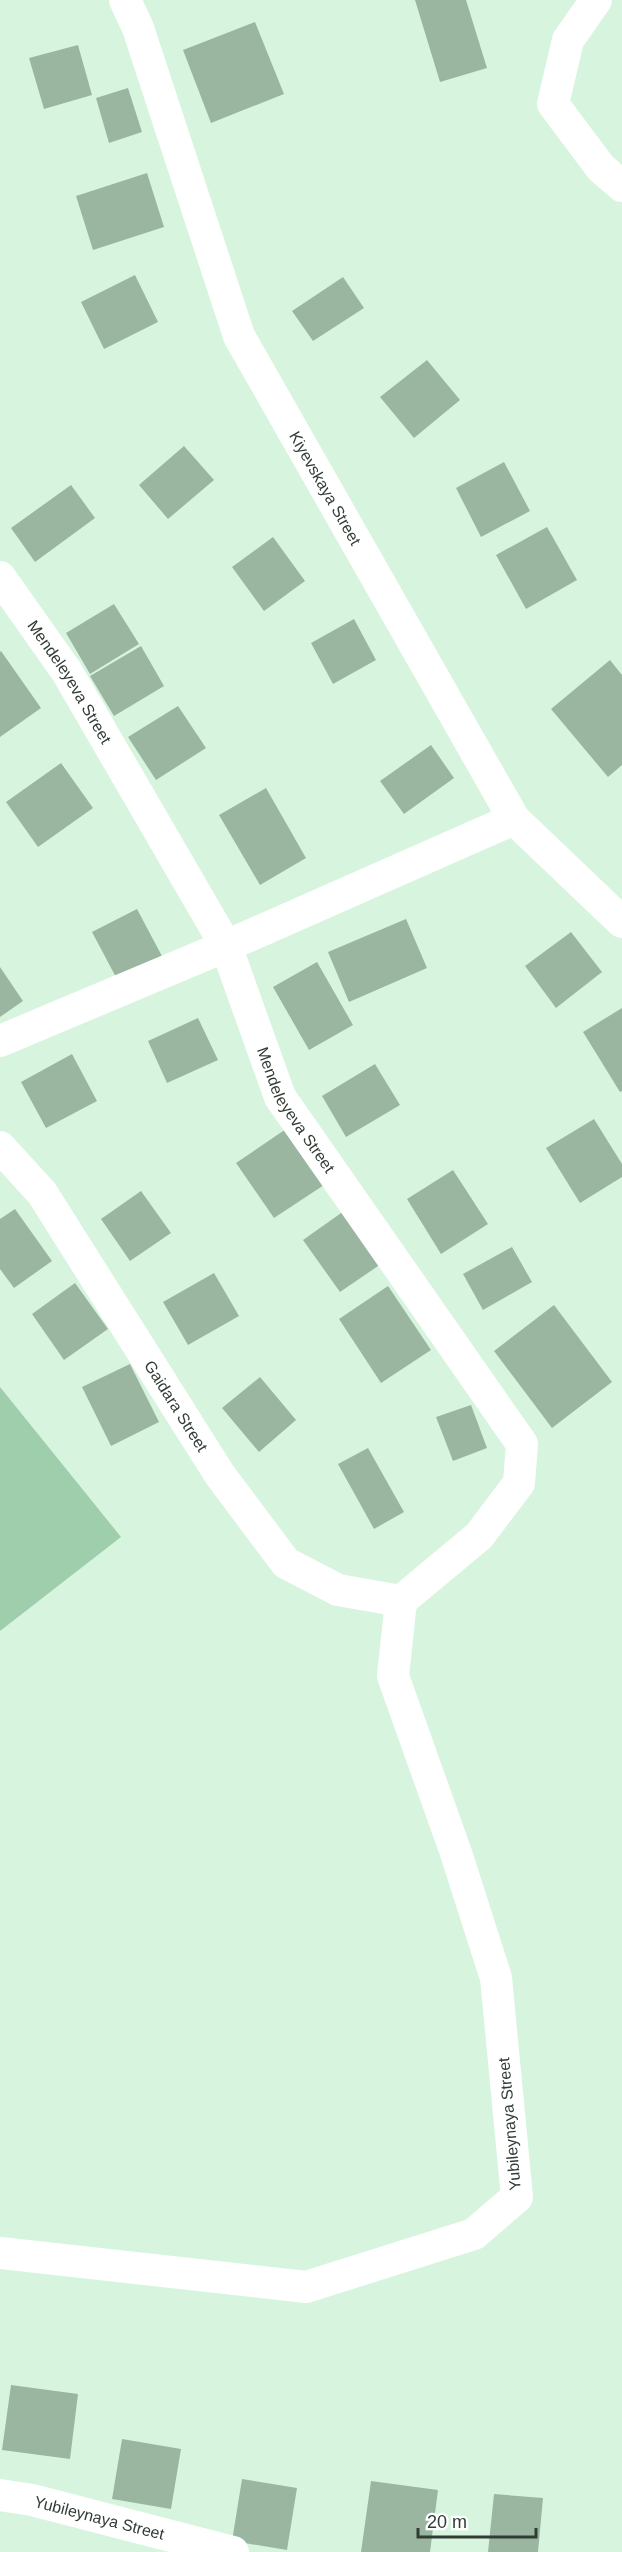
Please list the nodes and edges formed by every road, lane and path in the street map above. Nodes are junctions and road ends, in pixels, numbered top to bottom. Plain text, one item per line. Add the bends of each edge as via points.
1 (125, 0) edge
2 (596, 0) edge
3 (622, 186) edge
4 (0, 577) edge
5 (514, 819) junction
6 (622, 922) edge
7 (226, 946) junction
8 (0, 1041) edge
9 (0, 1147) edge
10 (401, 1601) junction
11 (0, 2253) edge
12 (0, 2495) edge
13 (233, 2552) edge

1 - 5 street, Kiyevskaya Street via 138,28 238,336
2 - 3 street via 568,40 553,104 602,168
4 - 7 street, Mendeleyeva Street via 67,672
5 - 6 street, Kiyevskaya Street
5 - 7 street
7 - 8 street
7 - 10 street, Mendeleyeva Street via 280,1097 522,1444 519,1483 479,1536
9 - 10 street, Gaidara Street via 42,1193 220,1474 286,1563 338,1590
10 - 11 street, Yubileynaya Street via 393,1676 496,1978 517,2197 474,2234 306,2287
12 - 13 street, Yubileynaya Street

